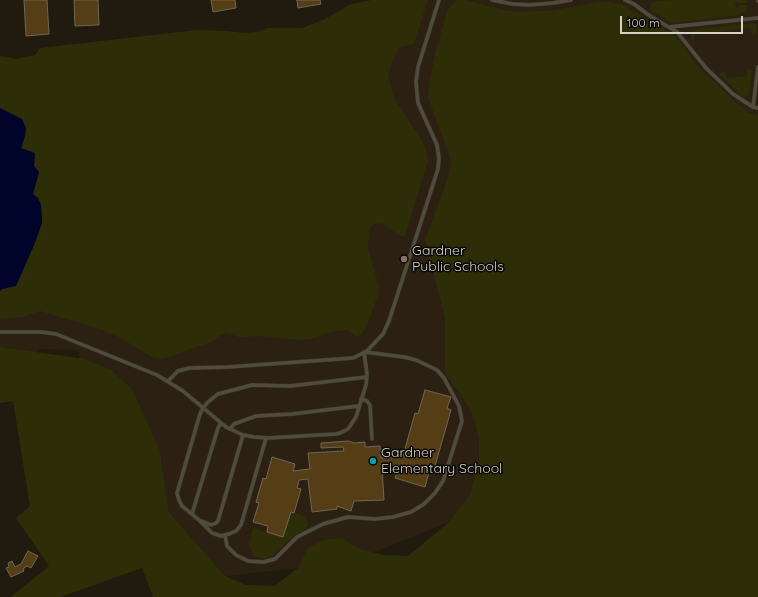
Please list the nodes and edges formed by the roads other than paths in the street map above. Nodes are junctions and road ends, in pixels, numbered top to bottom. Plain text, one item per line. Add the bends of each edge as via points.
1 (439, 0) edge
2 (492, 0) edge
3 (571, 0) edge
4 (626, 0) edge
5 (630, 0) edge
6 (758, 18) edge
7 (669, 27) junction
8 (758, 67) edge
9 (753, 107) junction
10 (758, 108) edge
11 (0, 332) edge
12 (364, 352) junction
13 (367, 377) junction
14 (168, 381) junction
15 (361, 399) junction
16 (359, 406) junction
17 (203, 408) junction
18 (221, 423) junction
19 (230, 429) junction
20 (243, 435) junction
21 (266, 438) junction
22 (372, 439) dead end
23 (192, 514) junction
24 (199, 520) junction
25 (225, 535) junction

1 - 12 lane via 418,67 416,82 418,103 437,145 438,169 389,321 383,334
2 - 3 lane via 529,5
4 - 5 lane
4 - 7 lane
6 - 7 lane
7 - 9 lane via 677,32 714,76 733,94
8 - 9 lane
9 - 10 lane
11 - 14 lane via 56,334
12 - 13 lane
12 - 14 lane via 353,358 342,359 184,368
12 - 25 lane via 404,357 428,365 440,374 455,398 462,421 445,475 436,494 418,508 402,515 375,519 348,517 324,524 297,537 275,559 267,562 248,561 236,555 227,546
13 - 15 lane
13 - 17 lane via 290,386 252,385 218,394
14 - 17 lane
15 - 16 lane
15 - 22 lane via 370,405
16 - 19 lane via 256,416 234,424
16 - 21 lane via 351,426 340,433
17 - 18 lane
17 - 23 lane via 177,493 182,506
18 - 19 lane
18 - 23 lane
19 - 20 lane
20 - 21 lane
20 - 24 lane via 218,521 211,525
21 - 25 lane via 241,525 236,531
23 - 24 lane
24 - 25 lane via 212,533

